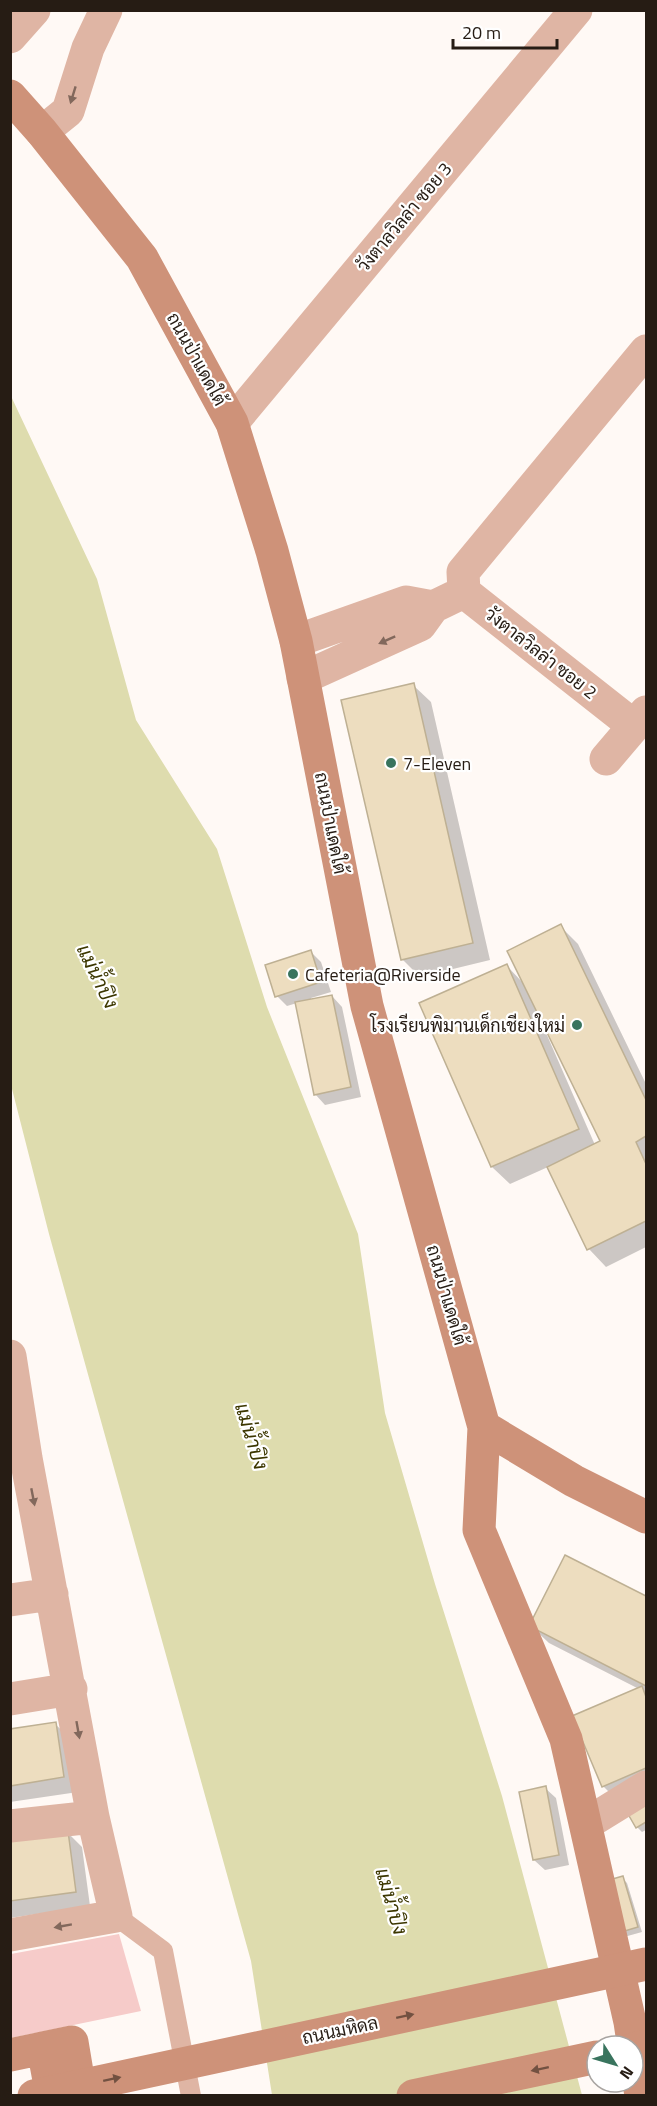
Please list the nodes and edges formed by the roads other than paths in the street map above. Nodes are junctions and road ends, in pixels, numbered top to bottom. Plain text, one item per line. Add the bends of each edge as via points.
1 (34, 10) edge
2 (106, 10) edge
3 (576, 10) edge
4 (10, 37) edge
5 (10, 96) edge
6 (42, 132) junction
7 (646, 351) edge
8 (232, 423) junction
9 (464, 582) junction
10 (433, 607) junction
11 (296, 641) junction
12 (303, 678) junction
13 (640, 719) edge
14 (606, 759) dead end
15 (10, 1356) edge
16 (484, 1427) junction
17 (18, 1459) edge
18 (646, 1517) edge
19 (52, 1594) junction
20 (10, 1600) edge
21 (71, 1689) junction
22 (10, 1699) edge
23 (646, 1787) edge
24 (93, 1817) junction
25 (586, 1824) junction
26 (10, 1826) edge
27 (116, 1916) junction
28 (10, 1935) edge
29 (646, 1964) edge
30 (43, 2048) junction
31 (10, 2055) edge
32 (585, 2060) edge
33 (34, 2096) edge
34 (52, 2096) edge
35 (81, 2096) edge
36 (191, 2096) edge
37 (413, 2096) edge
38 (641, 2096) edge

1 - 4 street
2 -> 6 street via 88,48 68,111
3 - 8 street, วังตาลวิลล่า ซอย 3
5 - 6 street, ถนนป่าแดดใต้
6 - 8 street, ถนนป่าแดดใต้ via 142,258
7 - 9 street
8 - 11 street, ถนนป่าแดดใต้
9 - 10 street
9 - 13 street, วังตาลวิลล่า ซอย 2
10 - 11 street via 406,602
10 -> 12 street via 420,625
11 - 12 street, ถนนป่าแดดใต้
12 - 16 street, ถนนป่าแดดใต้ via 367,1006
13 - 14 street
15 - 17 street
16 - 18 street via 574,1481
16 - 25 street, ถนนป่าแดดใต้ via 479,1530 566,1739
17 -> 19 street
19 - 20 street
19 - 21 street
21 - 22 street
21 -> 24 street
23 - 25 street
24 - 26 street
24 - 27 street
25 - 38 street, ถนนป่าแดดใต้ via 630,2022
27 -> 28 street
27 - 36 lane via 163,1951
33 -> 29 street, ถนนมหิดล, bridge
30 - 31 street
30 - 34 street
30 - 35 street via 72,2042
32 -> 37 street

